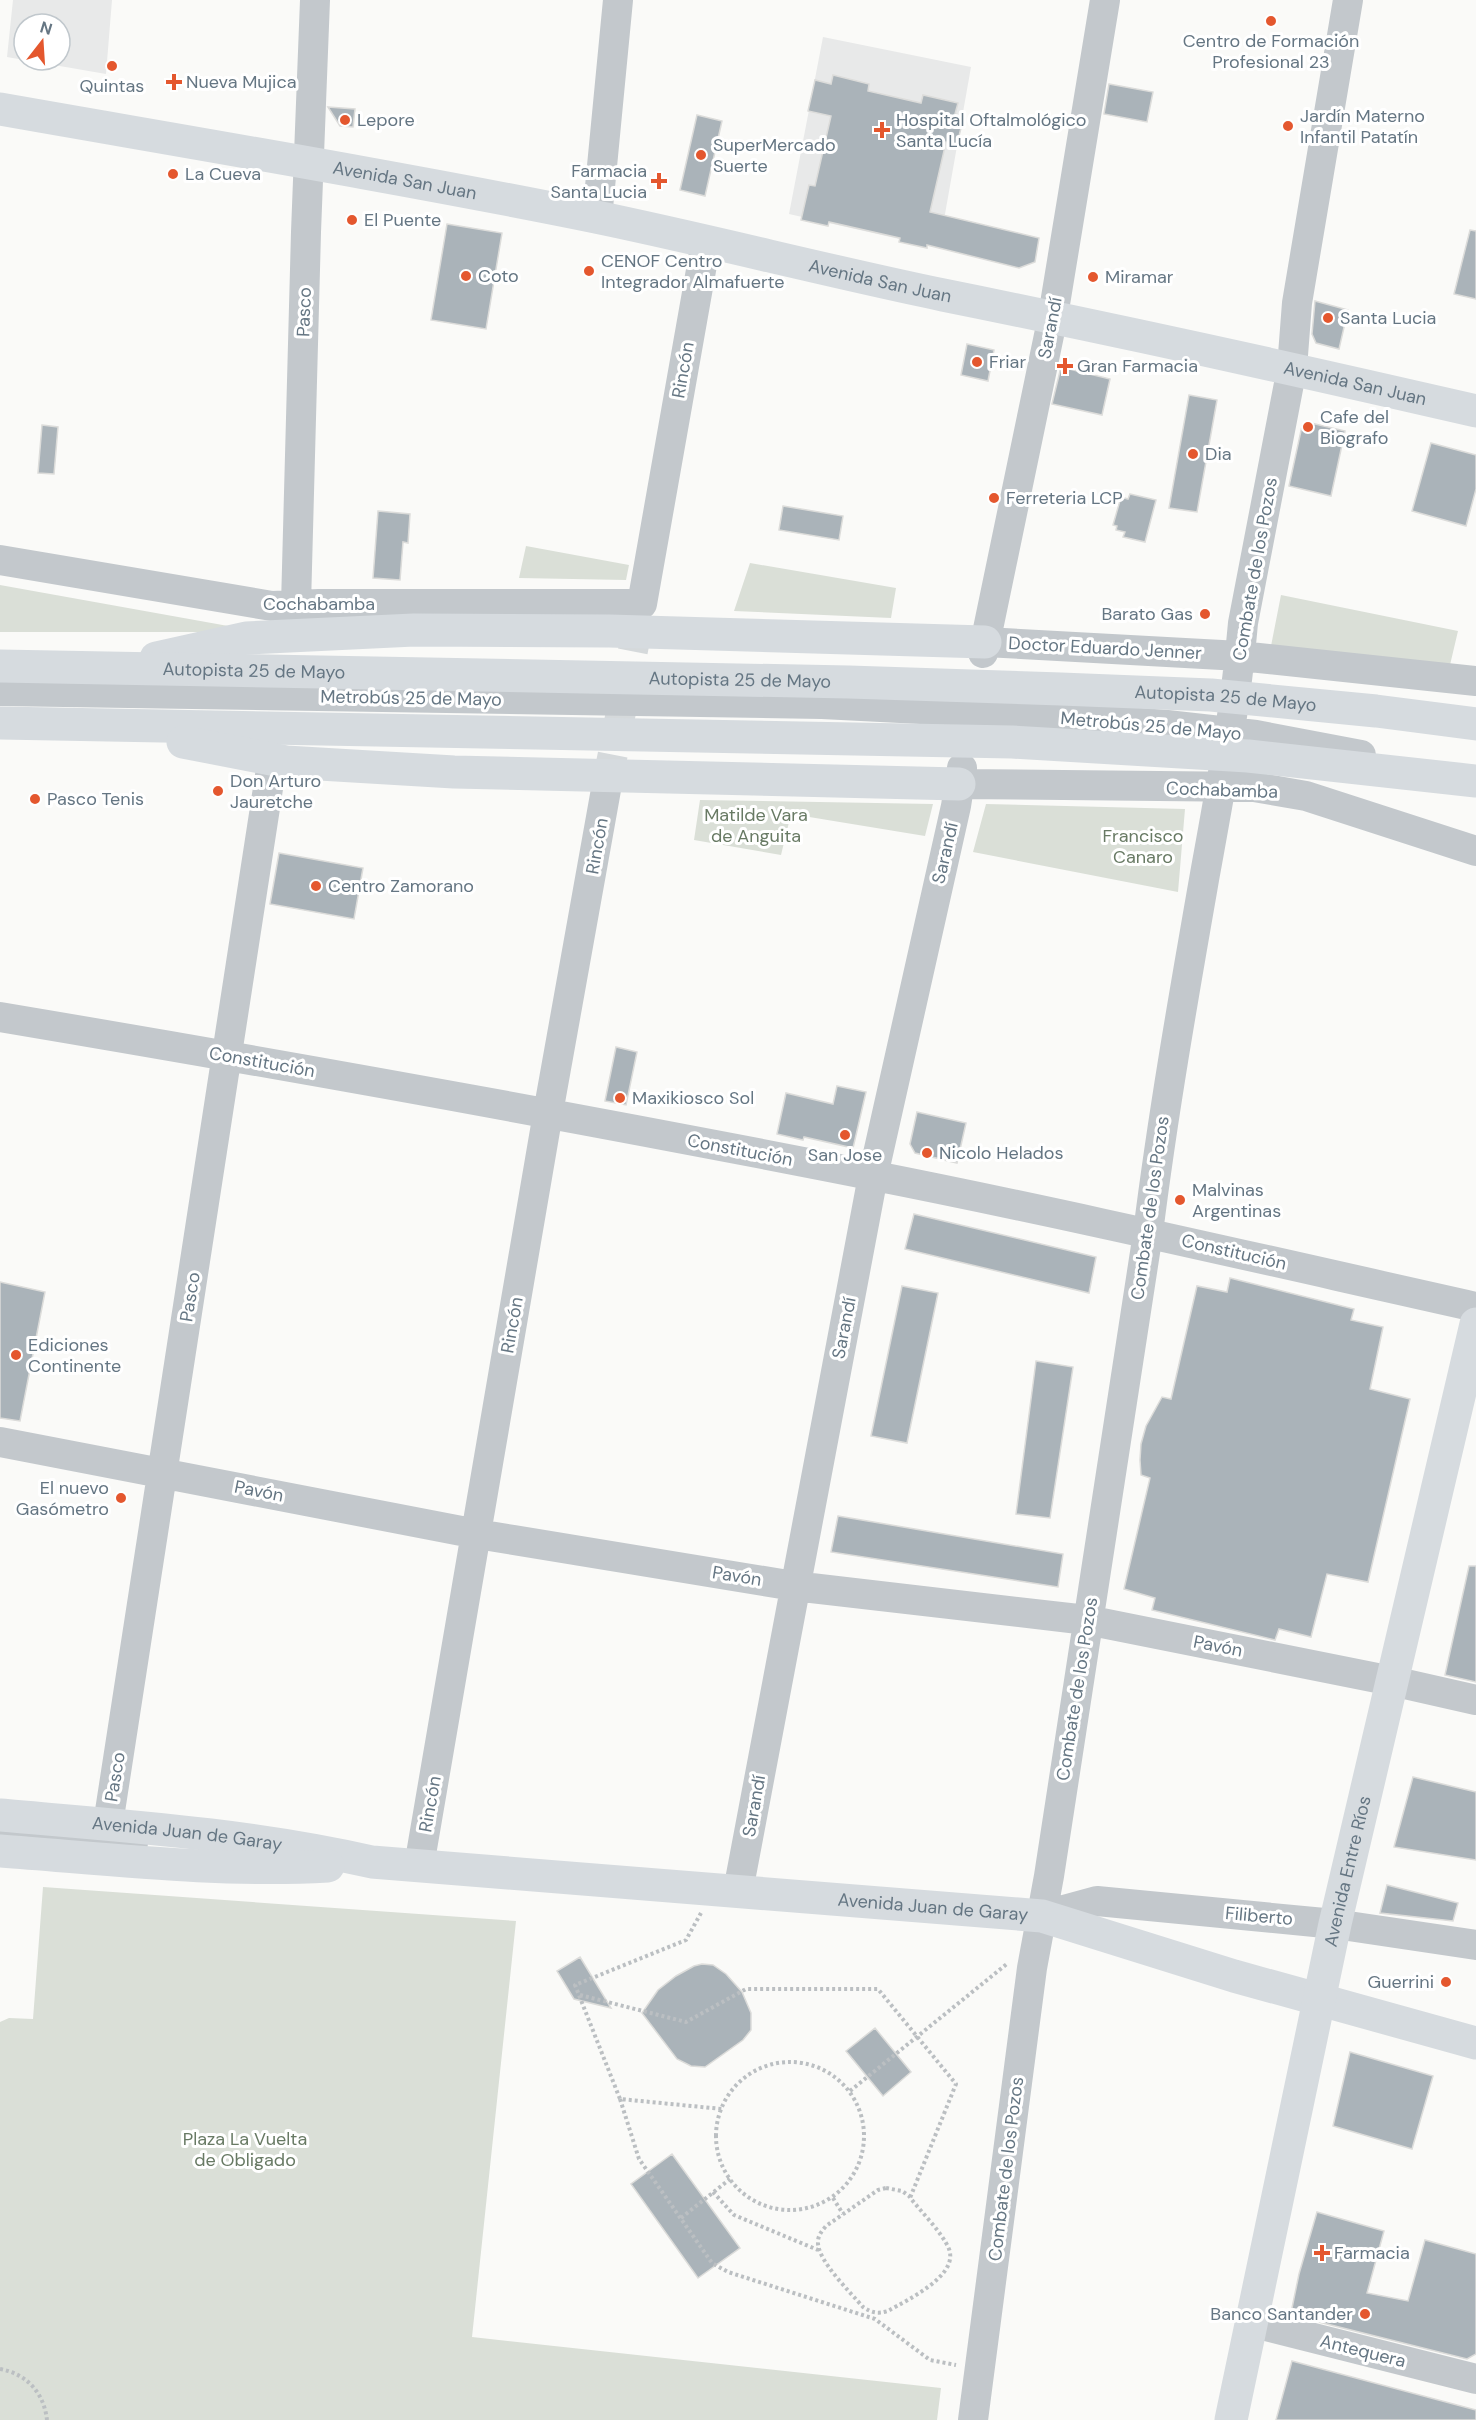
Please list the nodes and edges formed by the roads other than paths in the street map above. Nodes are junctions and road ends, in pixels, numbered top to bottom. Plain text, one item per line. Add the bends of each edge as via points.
1 (315, 0) edge
2 (618, 0) edge
3 (1104, 0) edge
4 (1348, 0) edge
5 (0, 110) edge
6 (308, 163) junction
7 (597, 218) junction
8 (706, 242) junction
9 (1053, 316) junction
10 (1292, 368) junction
11 (1476, 411) edge
12 (0, 560) edge
13 (642, 603) joint
14 (294, 615) junction
15 (984, 648) junction
16 (1240, 656) junction
17 (0, 661) edge
18 (0, 666) edge
19 (41, 667) junction
20 (105, 670) junction
21 (1476, 681) edge
22 (1061, 689) junction
23 (0, 692) edge
24 (822, 704) junction
25 (0, 723) edge
26 (42, 724) junction
27 (1476, 724) edge
28 (105, 726) junction
29 (0, 732) edge
30 (272, 769) dead end
31 (961, 776) junction
32 (1476, 776) edge
33 (1476, 781) edge
34 (608, 784) tunnel mouth
35 (1221, 788) junction
36 (1476, 851) edge
37 (0, 1017) edge
38 (226, 1055) junction
39 (548, 1113) junction
40 (873, 1176) junction
41 (1148, 1233) junction
42 (1476, 1307) edge
43 (1476, 1324) edge
44 (0, 1442) edge
45 (163, 1472) junction
46 (477, 1534) junction
47 (794, 1586) junction
48 (1087, 1620) junction
49 (1392, 1681) junction
50 (1476, 1700) edge
51 (0, 1815) edge
52 (108, 1824) junction
53 (0, 1832) edge
54 (0, 1851) edge
55 (372, 1862) junction
56 (419, 1866) junction
57 (722, 1890) junction
58 (1335, 1924) junction
59 (1040, 1928) junction
60 (1476, 1945) edge
61 (1319, 1999) junction
62 (1476, 2043) edge
63 (1250, 2322) junction
64 (1476, 2379) edge
65 (974, 2420) edge
66 (1231, 2420) edge

1 - 6 street, Pasco
2 - 7 street
3 - 9 street, Sarandí
4 - 10 street, Combate de los Pozos via 1297,303
5 - 6 main road, Avenida San Juan
6 - 7 main road, Avenida San Juan
6 - 14 street, Pasco
7 - 8 main road, Avenida San Juan
8 - 9 main road, Avenida San Juan
8 - 13 street, Rincón
9 - 10 main road, Avenida San Juan
9 - 15 street, Sarandí
10 - 11 main road, Avenida San Juan
10 - 16 street, Combate de los Pozos
12 - 14 street, Cochabamba via 272,606
13 - 14 street, Cochabamba
15 - 16 street, Doctor Eduardo Jenner
15 - 20 main road via 952,642 609,631 414,630 246,638
16 - 21 street, Doctor Eduardo Jenner
16 - 35 street, Combate de los Pozos
17 - 19 main road
18 - 19 main road, Autopista 25 de Mayo
19 - 20 main road, Autopista 25 de Mayo
20 - 22 main road, Autopista 25 de Mayo
22 - 24 street, Metrobús 25 de Mayo via 954,699
22 - 27 main road, Autopista 25 de Mayo via 1211,695
23 - 24 street, Metrobús 25 de Mayo
24 - 32 street, Metrobús 25 de Mayo via 1167,725 1256,735
25 - 26 main road
26 - 28 main road
26 - 29 main road
28 - 31 main road via 286,762 454,772 684,778
28 - 33 main road via 1012,742 1248,756
30 - 38 street, Pasco
31 - 35 street, Cochabamba
31 - 40 street, Sarandí
34 - 39 street, Rincón
35 - 36 street, Cochabamba via 1254,788 1306,796
35 - 41 street, Combate de los Pozos via 1160,1138
37 - 38 street, Constitución
38 - 39 street, Constitución
38 - 45 street, Pasco
39 - 40 street, Constitución
39 - 46 street, Rincón
40 - 41 street, Constitución
40 - 47 street, Sarandí
41 - 42 street, Constitución
41 - 48 street, Combate de los Pozos
43 - 49 main road, Avenida Entre Ríos
44 - 45 street, Pavón
45 - 46 street, Pavón
45 - 52 street, Pasco
46 - 47 street, Pavón
46 - 56 street, Rincón
47 - 48 street, Pavón
47 - 57 street, Sarandí
48 - 49 street, Pavón
48 - 59 street, Combate de los Pozos
49 - 50 street, Pavón
49 - 58 main road, Avenida Entre Ríos
51 - 52 main road, Avenida Juan de Garay
52 - 55 main road, Avenida Juan de Garay via 256,1840
53 - 55 street
54 - 55 main road, Avenida Juan de Garay via 231,1867 295,1868
55 - 56 main road, Avenida Juan de Garay
56 - 57 main road, Avenida Juan de Garay
57 - 59 main road, Avenida Juan de Garay
58 - 59 street, Filiberto via 1097,1901
58 - 60 street, Filiberto
58 - 61 main road, Avenida Entre Ríos
59 - 61 main road, Avenida Juan de Garay
59 - 65 street, Combate de los Pozos
61 - 62 main road, Avenida Juan de Garay
61 - 63 main road, Avenida Entre Ríos
63 - 64 street, Antequera
63 - 66 main road, Avenida Entre Ríos

